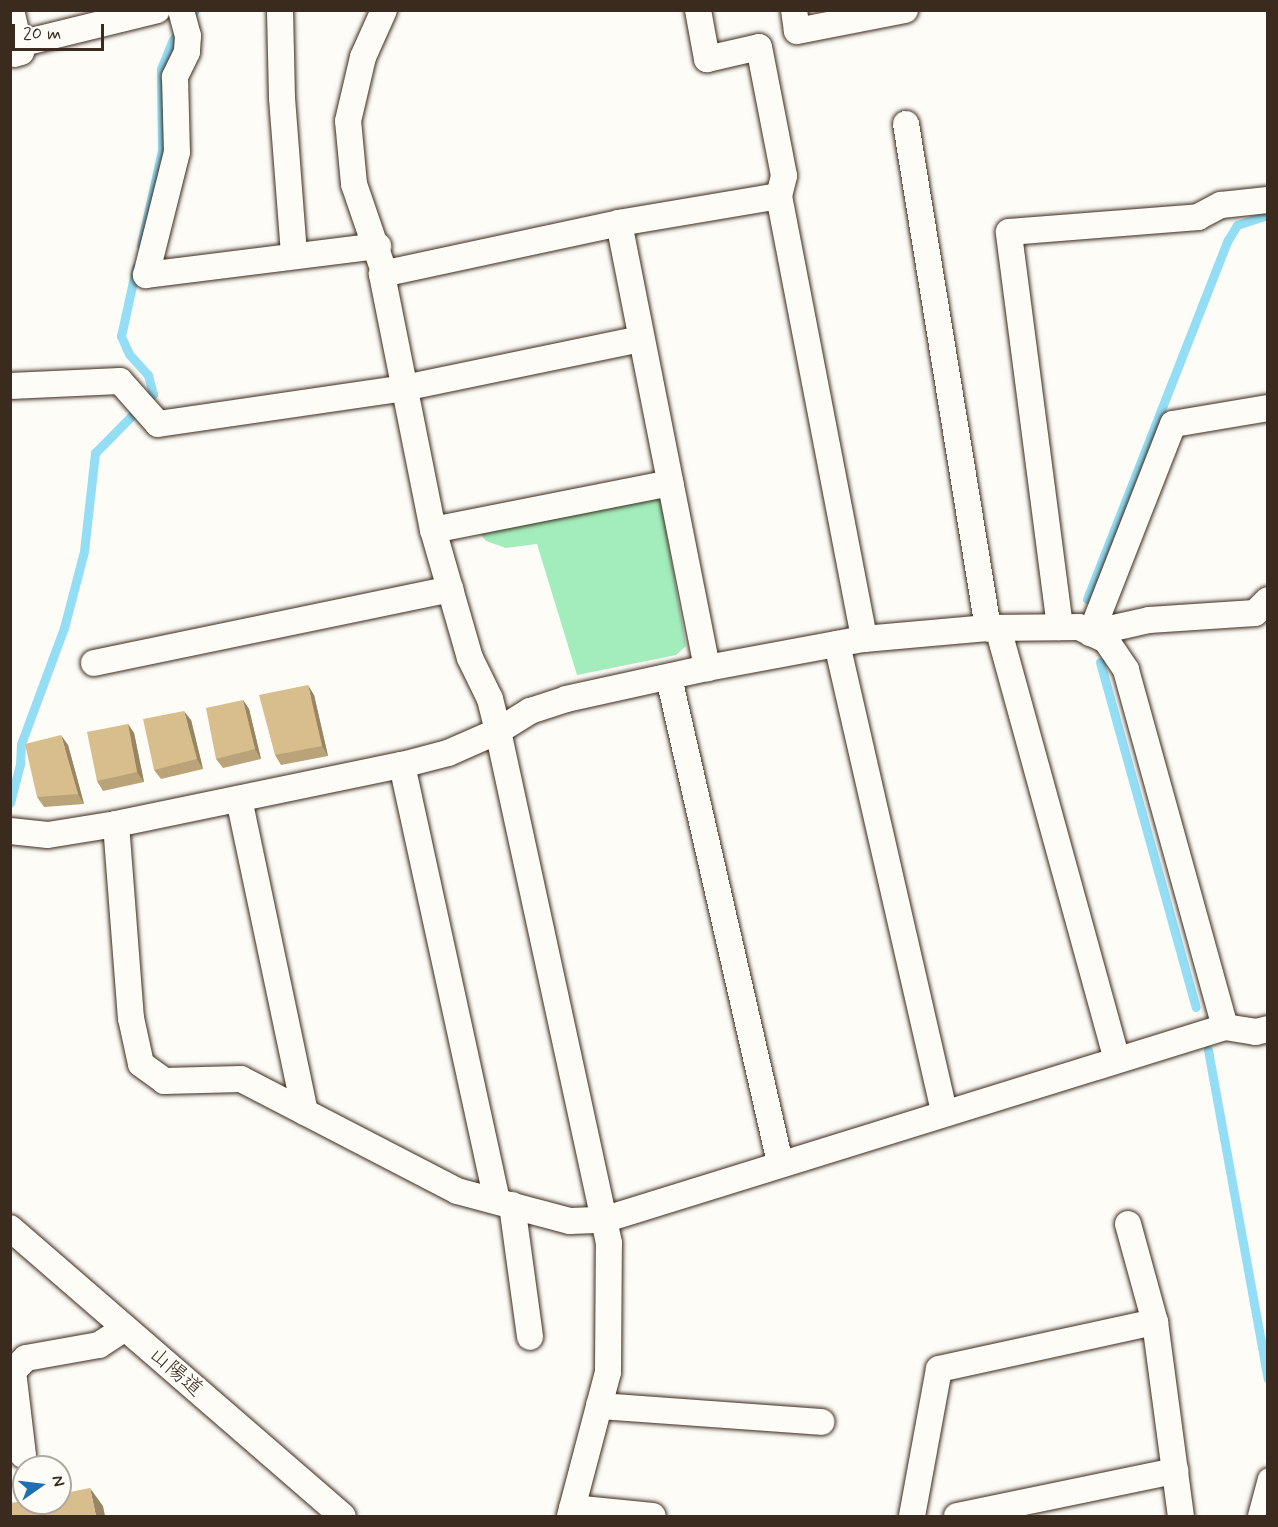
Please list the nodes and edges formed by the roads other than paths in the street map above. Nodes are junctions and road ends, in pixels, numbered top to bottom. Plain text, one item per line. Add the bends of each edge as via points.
1 (11, 10) edge
2 (157, 10) edge
3 (280, 10) edge
4 (384, 10) edge
5 (698, 10) edge
6 (794, 10) edge
7 (905, 10) edge
8 (184, 21) edge
9 (15, 49) edge
10 (906, 124) dead end
11 (779, 196) junction
12 (1268, 200) edge
13 (619, 223) junction
14 (378, 246) junction
15 (294, 255) junction
16 (382, 274) junction
17 (640, 339) junction
18 (10, 386) edge
19 (404, 388) junction
20 (1268, 408) edge
21 (670, 483) junction
22 (434, 530) junction
23 (450, 589) junction
24 (1268, 600) edge
25 (1060, 627) junction
26 (993, 628) junction
27 (1091, 633) junction
28 (864, 639) junction
29 (837, 644) junction
30 (94, 663) dead end
31 (707, 668) junction
32 (669, 678) junction
33 (498, 731) junction
34 (402, 765) junction
35 (239, 799) junction
36 (116, 824) junction
37 (10, 831) edge
38 (1225, 1027) junction
39 (1268, 1029) edge
40 (1117, 1060) junction
41 (305, 1112) junction
42 (944, 1113) junction
43 (780, 1163) junction
44 (505, 1203) junction
45 (603, 1220) junction
46 (1128, 1224) dead end
47 (10, 1228) edge
48 (1155, 1322) junction
49 (125, 1328) junction
50 (530, 1337) dead end
51 (13, 1402) edge
52 (599, 1406) junction
53 (821, 1422) dead end
54 (23, 1455) dead end
55 (1174, 1471) junction
56 (1268, 1478) edge
57 (571, 1512) edge
58 (342, 1516) edge
59 (653, 1516) edge
60 (912, 1516) edge
61 (957, 1516) edge
62 (1180, 1516) edge
63 (1258, 1516) edge

1 - 9 street
2 - 9 street
3 - 15 street via 282,98
4 - 14 street via 363,57 348,121 354,184
5 - 11 street via 707,59 759,47 784,176
6 - 7 street via 798,31
8 - 15 street via 187,52 175,76 177,152 146,275
10 - 26 street
11 - 13 street
11 - 28 street
12 - 25 street via 1221,205 1198,217 1009,232
13 - 16 street
13 - 17 street
14 - 15 street
14 - 16 street
16 - 19 street
17 - 19 street
17 - 21 street
18 - 19 street via 120,381 158,424
19 - 22 street
20 - 27 street via 1173,424
21 - 22 street
21 - 31 street
22 - 23 street
23 - 30 street
23 - 33 street via 470,658 490,699
24 - 27 street via 1255,614 1149,620
25 - 26 street
25 - 27 street via 1079,627
26 - 28 street
26 - 40 street
27 - 38 street via 1106,640 1126,670
28 - 29 street
29 - 31 street
29 - 42 street
31 - 32 street
32 - 33 street via 566,699 530,711
32 - 43 street
33 - 34 street via 448,753
33 - 45 street
34 - 35 street
34 - 44 street
35 - 36 street
35 - 41 street
36 - 37 street via 48,835
36 - 41 street via 130,1018 141,1064 164,1082 241,1079
38 - 39 street via 1256,1032
38 - 40 street
40 - 42 street
41 - 44 street via 457,1191
42 - 43 street
43 - 45 street
44 - 45 street via 570,1221
44 - 50 street
45 - 52 street via 609,1243 608,1372
46 - 48 street
47 - 49 street, 山陽道
48 - 55 street
48 - 60 street via 939,1369
49 - 51 street via 99,1345 26,1358 13,1371
49 - 58 street, 山陽道
51 - 54 street
52 - 53 street
52 - 57 street
55 - 61 street
55 - 62 street
56 - 63 street
57 - 59 street

